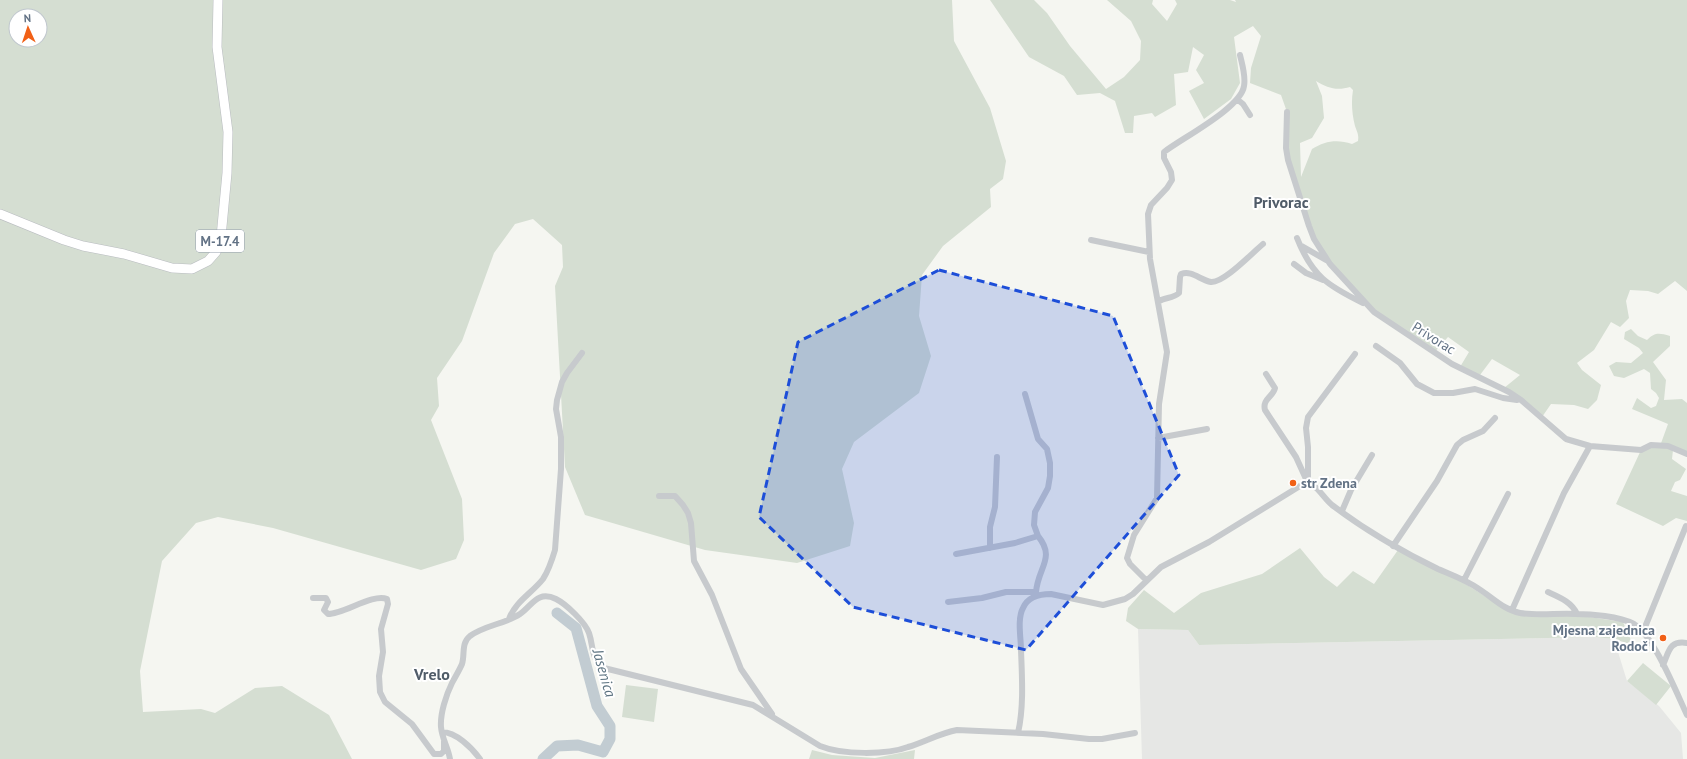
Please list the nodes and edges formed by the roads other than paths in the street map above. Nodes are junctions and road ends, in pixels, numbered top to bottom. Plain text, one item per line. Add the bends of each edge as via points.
1 (218, 0) edge
2 (1240, 55) dead end
3 (1238, 100) junction
4 (1287, 112) dead end
5 (1250, 115) dead end
6 (0, 214) edge
7 (1297, 238) dead end
8 (1091, 240) dead end
9 (1263, 244) dead end
10 (1300, 245) junction
11 (1149, 252) junction
12 (1294, 264) dead end
13 (1330, 264) junction
14 (1324, 281) junction
15 (1158, 302) junction
16 (1366, 305) junction
17 (1376, 346) dead end
18 (582, 353) dead end
19 (1355, 354) dead end
20 (1266, 374) dead end
21 (1025, 394) dead end
22 (1521, 400) junction
23 (1495, 418) dead end
24 (1207, 429) dead end
25 (1158, 438) junction
26 (1590, 446) junction
27 (1687, 454) edge
28 (1372, 455) dead end
29 (997, 457) dead end
30 (1308, 483) junction
31 (1508, 494) dead end
32 (659, 496) dead end
33 (1342, 511) junction
34 (1686, 526) edge
35 (1038, 536) junction
36 (1394, 546) junction
37 (990, 548) junction
38 (956, 554) dead end
39 (1146, 580) junction
40 (1464, 580) junction
41 (1548, 592) dead end
42 (1036, 594) junction
43 (313, 598) dead end
44 (948, 602) dead end
45 (1512, 610) junction
46 (1577, 614) junction
47 (509, 619) junction
48 (1643, 632) junction
49 (1687, 643) edge
50 (1663, 665) junction
51 (1687, 715) edge
52 (774, 717) junction
53 (442, 732) junction
54 (1018, 733) junction
55 (1135, 733) dead end
56 (444, 740) junction
57 (450, 759) edge
58 (480, 759) edge

1 - 6 main road, M-17.4 via 217,47 228,132 227,173 221,237 216,252 208,261 192,269 172,268 124,254 83,246
2 - 3 street via 1245,82
3 - 5 street
3 - 11 street via 1164,152 1164,158 1172,172 1172,180 1153,201 1149,210
4 - 13 street, Privorac via 1286,148 1291,172 1314,239
7 - 10 street
8 - 11 street
9 - 15 street via 1218,281 1209,281 1189,273 1181,274 1179,293
10 - 13 street
10 - 14 street
11 - 15 street
12 - 14 street
13 - 16 street, Privorac
14 - 16 street
15 - 25 street via 1167,352 1159,404
16 - 22 street, Privorac via 1434,353
17 - 22 street via 1400,363 1417,384 1434,393 1475,389 1503,398
18 - 47 street via 562,382 557,400 561,469 552,562 542,579 513,609
19 - 30 street via 1308,417
20 - 30 street via 1275,388 1273,394 1265,400 1265,410 1296,457
21 - 35 street via 1038,439 1047,449 1050,463 1048,488 1035,512 1034,525
22 - 26 street, Privorac via 1566,439
23 - 36 street via 1483,431 1457,445 1437,481
24 - 25 street
25 - 39 street via 1156,498 1134,535 1127,558
26 - 27 street, Privorac via 1641,450 1651,445 1668,446
26 - 45 street via 1555,513
28 - 33 street
29 - 37 street
30 - 33 street via 1313,484 1327,500
30 - 39 street via 1209,542 1170,562
31 - 40 street
32 - 52 street via 675,496 688,513 694,561 712,596 741,669
33 - 36 street
34 - 48 street
35 - 37 street
35 - 42 street via 1046,547 1047,554
36 - 40 street
37 - 38 street
39 - 42 street via 1133,594 1109,605 1092,604 1051,594
40 - 45 street
41 - 46 street via 1568,602
42 - 44 street via 1006,592
42 - 54 street via 1026,603 1021,615 1021,710
43 - 56 street via 326,598 328,602 324,611 328,614 387,599 381,629 380,692 386,702 412,724 434,754 442,754
45 - 46 street via 1533,614
46 - 48 street via 1624,620
47 - 52 street via 519,615 538,598 554,598 585,626 595,659 604,668 740,701
47 - 53 street via 476,632 467,640 462,664 444,706
48 - 50 street
49 - 50 street via 1673,644
50 - 51 street
52 - 54 street via 820,746 838,751 894,751 957,730
53 - 56 street
53 - 58 street via 448,732 457,738
54 - 55 street via 1102,739
56 - 57 street

